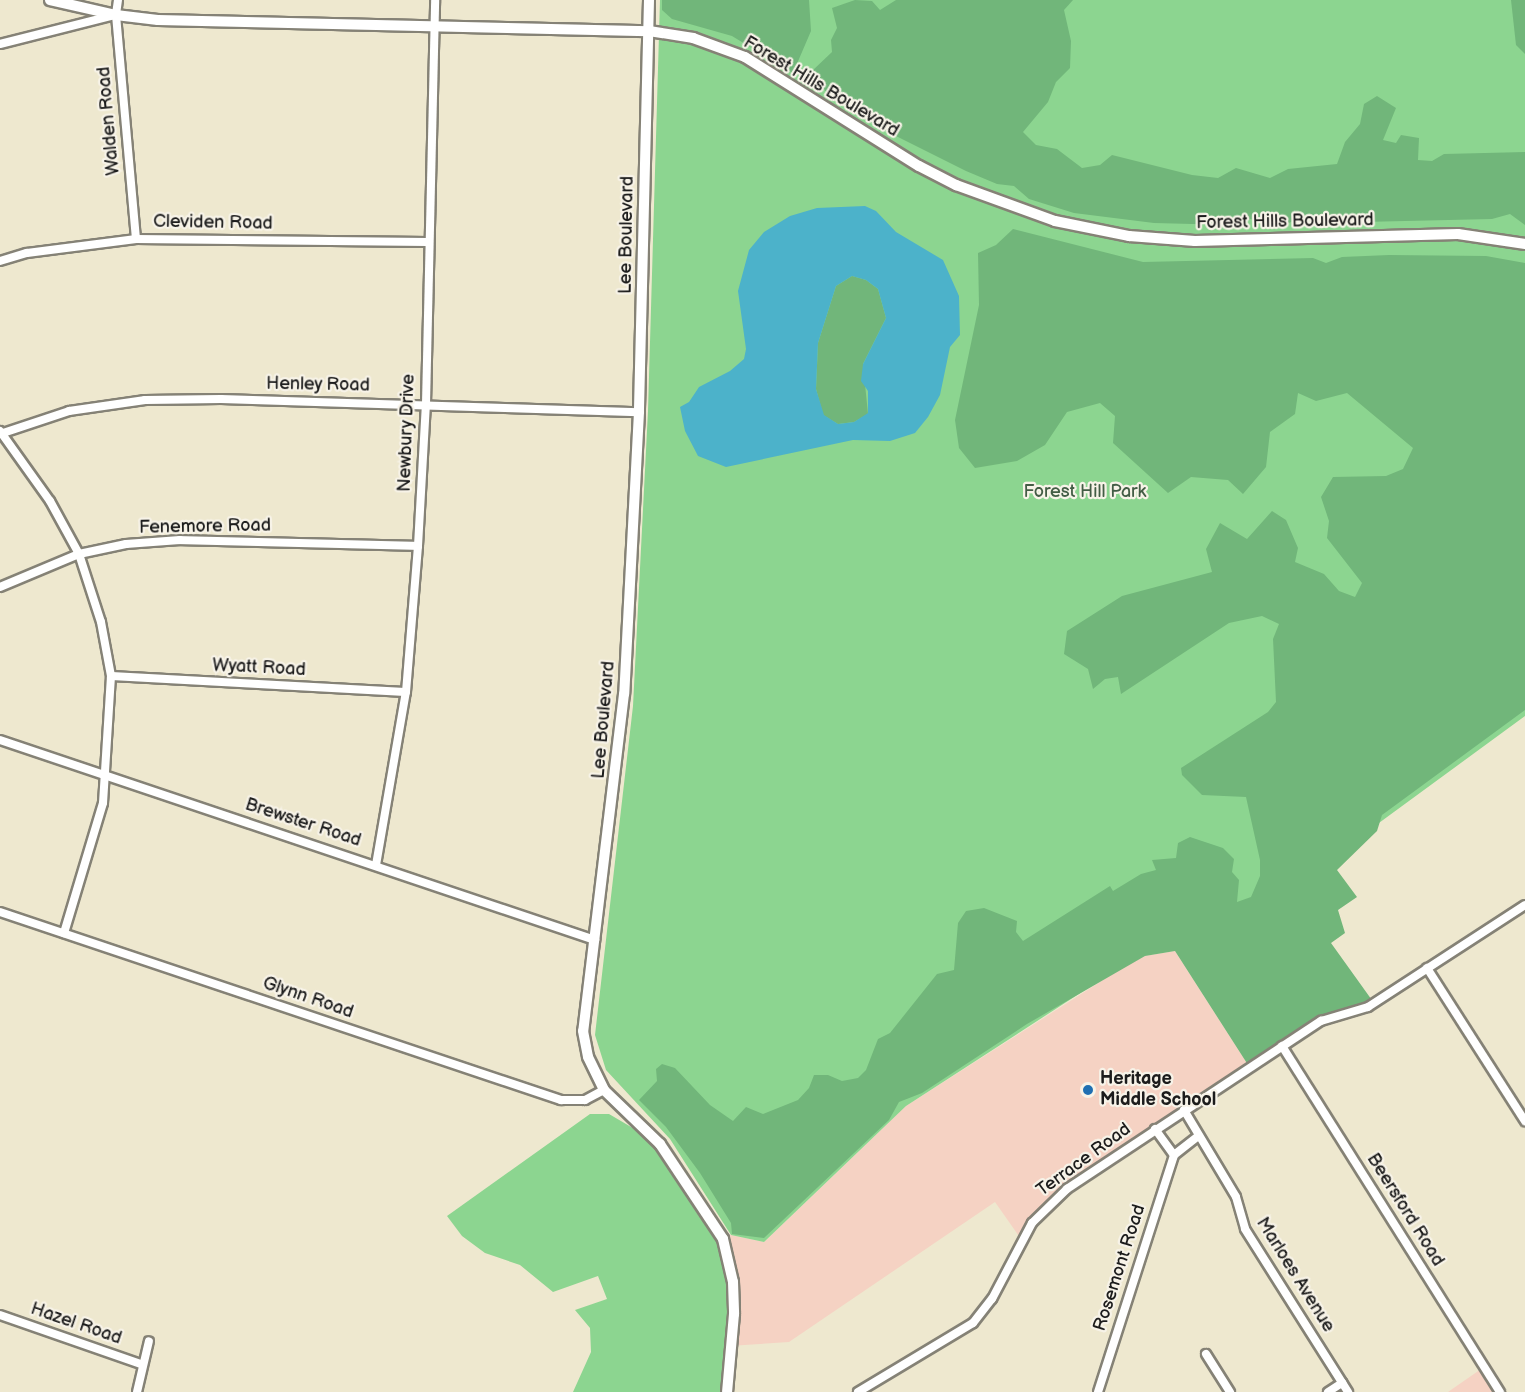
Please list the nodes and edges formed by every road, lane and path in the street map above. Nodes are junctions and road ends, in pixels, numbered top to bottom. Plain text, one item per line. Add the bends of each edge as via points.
1 (50, 0) edge
2 (118, 0) edge
3 (435, 0) edge
4 (649, 0) edge
5 (116, 15) junction
6 (434, 27) junction
7 (649, 31) junction
8 (0, 44) edge
9 (135, 239) junction
10 (427, 242) junction
11 (1525, 244) edge
12 (0, 261) edge
13 (426, 404) junction
14 (639, 412) junction
15 (1, 433) edge
16 (418, 546) junction
17 (79, 554) junction
18 (0, 587) edge
19 (111, 676) junction
20 (406, 692) junction
21 (0, 740) edge
22 (107, 776) junction
23 (376, 865) junction
24 (1525, 905) edge
25 (0, 912) edge
26 (64, 933) junction
27 (595, 940) junction
28 (1427, 968) junction
29 (1282, 1047) junction
30 (604, 1090) junction
31 (1184, 1110) junction
32 (1525, 1121) edge
33 (1155, 1130) junction
34 (1198, 1136) junction
35 (1174, 1155) junction
36 (0, 1316) edge
37 (149, 1341) dead end
38 (1206, 1354) dead end
39 (141, 1364) junction
40 (1342, 1383) junction
41 (137, 1392) edge
42 (727, 1392) edge
43 (858, 1392) edge
44 (1098, 1392) edge
45 (1230, 1392) edge
46 (1328, 1392) edge
47 (1348, 1392) edge
48 (1500, 1392) edge

1 - 5 street, Forest Hills Boulevard
2 - 5 street, Walden Road
3 - 6 street, Newbury Drive
4 - 7 street, Lee Boulevard
5 - 6 street, Forest Hills Boulevard
5 - 8 street
5 - 9 street, Walden Road
6 - 7 street, Forest Hills Boulevard
6 - 10 street, Newbury Drive
7 - 11 street, Forest Hills Boulevard via 693,38 745,57 919,166 977,194 1055,220 1129,236 1195,241 1458,234
7 - 14 street, Lee Boulevard
9 - 10 street, Cleviden Road
9 - 12 street, Cleviden Road via 27,253
10 - 13 street, Newbury Drive
13 - 14 street, Henley Road
13 - 15 street, Henley Road via 145,400 69,411
13 - 16 street, Newbury Drive
14 - 27 street, Lee Boulevard via 624,694
15 - 17 street via 50,501
16 - 17 street, Fenemore Road via 180,540 126,544
16 - 20 street, Newbury Drive
17 - 18 street, Fenemore Road
17 - 19 street via 101,622
19 - 20 street, Wyatt Road
19 - 22 street
20 - 23 street, Newbury Drive
21 - 22 street, Brewster Road
22 - 23 street, Brewster Road
22 - 26 street via 92,844
23 - 27 street, Brewster Road
24 - 28 street, Terrace Road
25 - 26 street, Glynn Road
26 - 30 street, Glynn Road via 561,1100 585,1100
27 - 30 street, Lee Boulevard via 584,1046
28 - 29 street, Terrace Road via 1368,1007 1321,1021
28 - 32 street
29 - 31 street, Terrace Road
29 - 48 street, Beersford Road
30 - 42 street, Lee Boulevard via 660,1144 723,1239 733,1293
31 - 33 street, Terrace Road
31 - 34 street, Marloes Avenue
33 - 35 street
33 - 43 street, Terrace Road via 1067,1189 1043,1210 1023,1236 992,1299 973,1323
34 - 35 street
34 - 40 street, Marloes Avenue via 1236,1197 1245,1229
35 - 44 street, Rosemont Road
36 - 39 street, Hazel Road
37 - 39 street
38 - 45 street
39 - 41 street
40 - 46 street
40 - 47 street, Marloes Avenue

